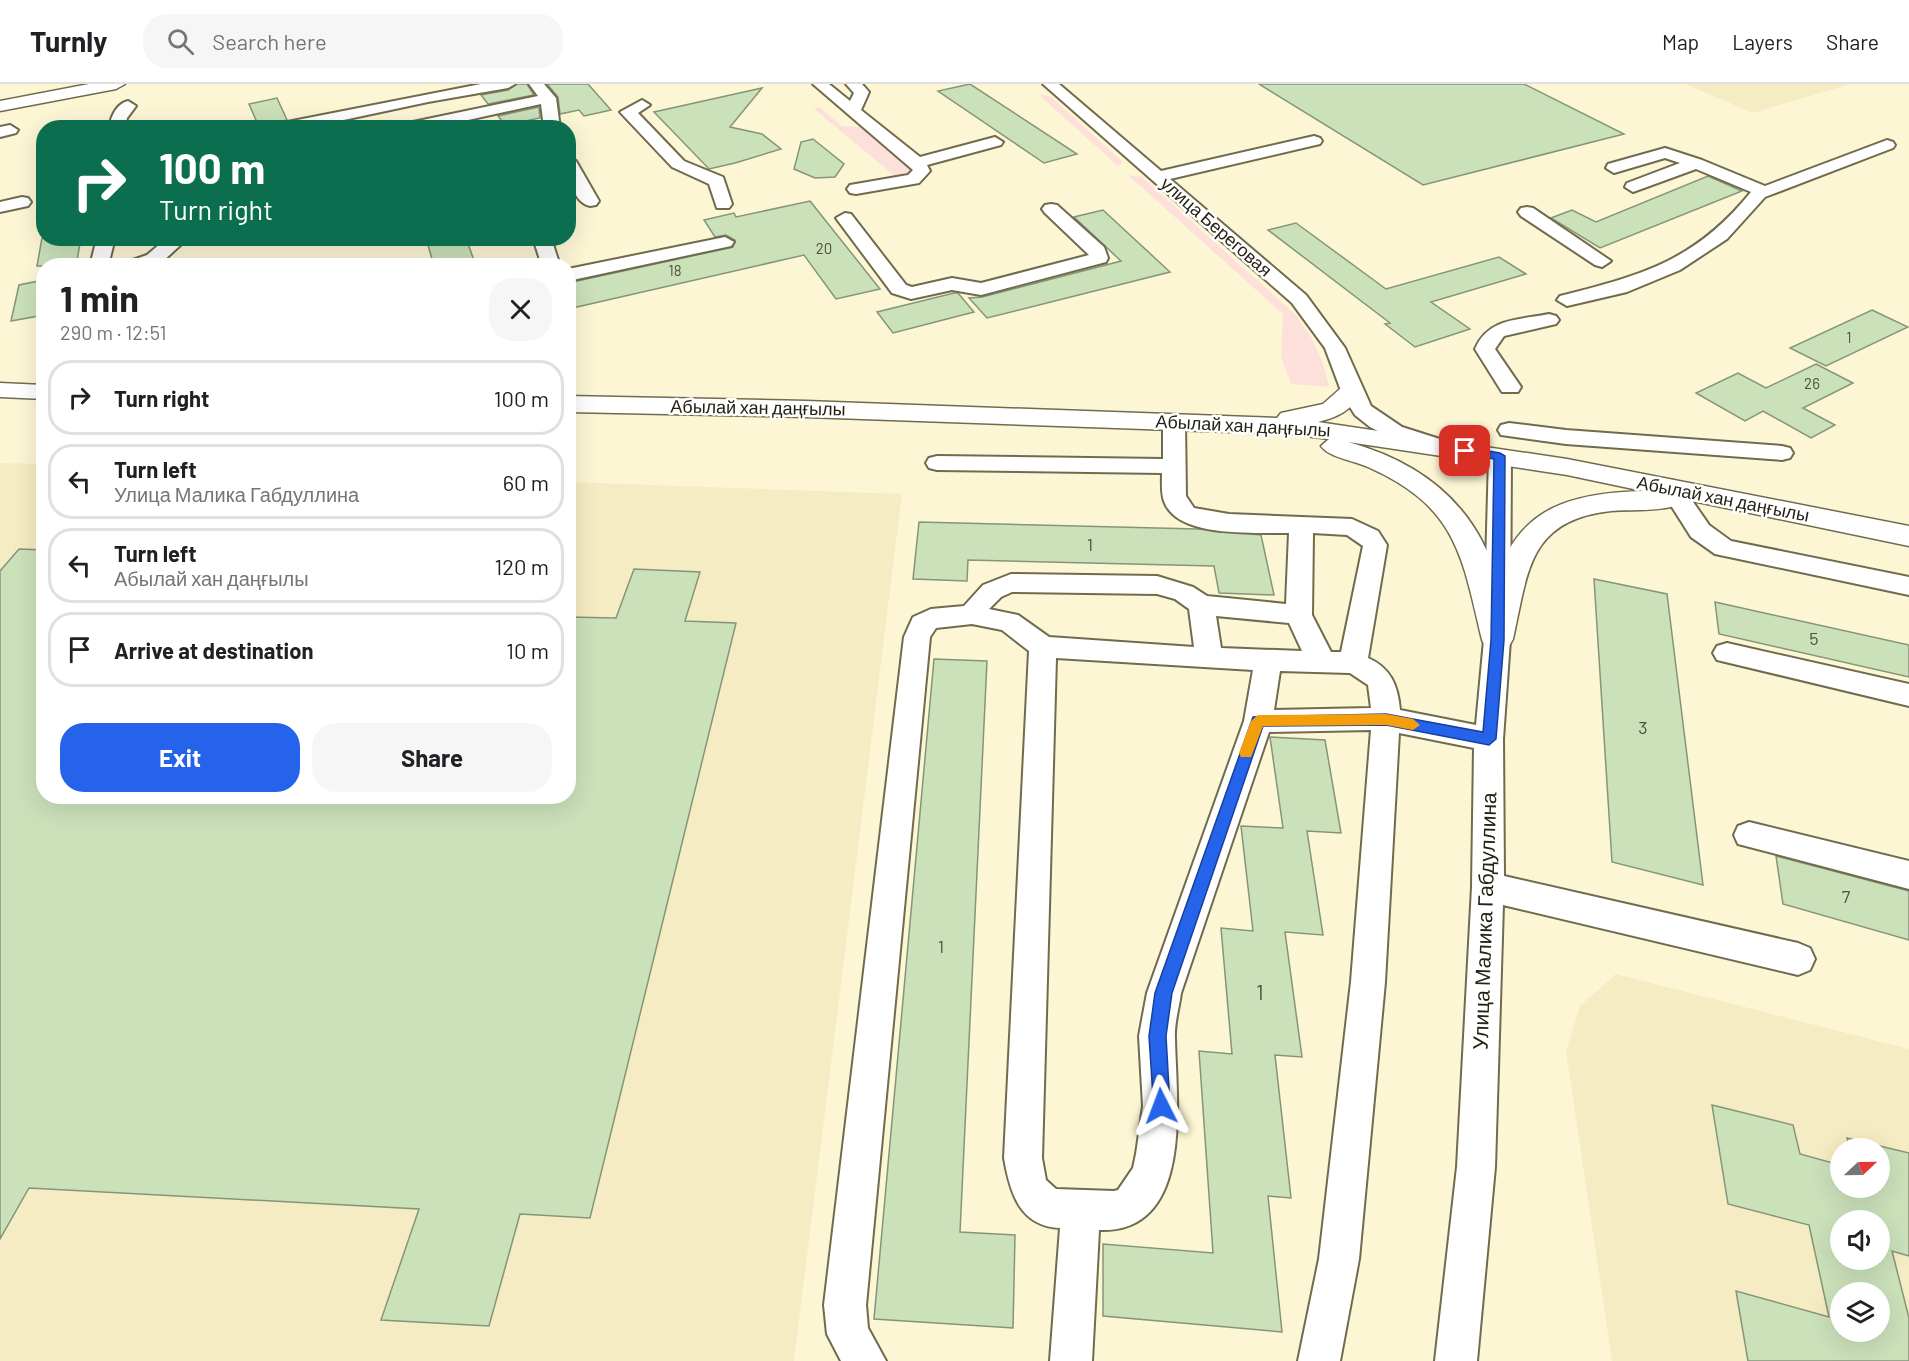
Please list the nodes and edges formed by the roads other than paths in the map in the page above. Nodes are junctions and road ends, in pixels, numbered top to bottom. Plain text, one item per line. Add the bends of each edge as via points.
1 (116, 84) edge
2 (508, 84) edge
3 (536, 84) edge
4 (820, 84) edge
5 (853, 84) edge
6 (1050, 84) edge
7 (548, 98) junction
8 (642, 105) dead end
9 (0, 106) edge
10 (128, 106) dead end
11 (854, 111) junction
12 (118, 120) edge
13 (319, 120) edge
14 (445, 120) edge
15 (551, 120) edge
16 (1314, 141) dead end
17 (995, 142) dead end
18 (1887, 145) dead end
19 (917, 163) junction
20 (1696, 163) junction
21 (1614, 168) dead end
22 (576, 175) edge
23 (1158, 177) junction
24 (1633, 187) dead end
25 (856, 189) dead end
26 (1758, 195) dead end
27 (590, 201) dead end
28 (22, 202) dead end
29 (723, 204) dead end
30 (0, 207) edge
31 (1051, 209) dead end
32 (1527, 212) dead end
33 (845, 218) dead end
34 (725, 242) dead end
35 (169, 246) edge
36 (155, 258) edge
37 (1602, 261) dead end
38 (576, 273) edge
39 (1567, 300) dead end
40 (1550, 320) dead end
41 (1510, 387) dead end
42 (0, 390) edge
43 (36, 392) edge
44 (1350, 393) junction
45 (576, 404) edge
46 (1174, 422) junction
47 (1204, 423) junction
48 (1509, 430) dead end
49 (1438, 446) junction
50 (1782, 453) dead end
51 (937, 463) dead end
52 (1174, 466) junction
53 (1499, 469) junction
54 (1676, 494) junction
55 (1302, 525) junction
56 (1909, 536) edge
57 (1909, 586) edge
58 (1201, 605) junction
59 (972, 615) junction
60 (1299, 615) junction
61 (1497, 640) junction
62 (1042, 647) junction
63 (1727, 653) dead end
64 (1209, 658) junction
65 (1268, 661) junction
66 (1323, 662) junction
67 (1353, 663) junction
68 (1909, 695) edge
69 (1386, 719) junction
70 (1258, 721) junction
71 (1489, 739) junction
72 (1749, 835) dead end
73 (1909, 875) edge
74 (1488, 887) junction
75 (1798, 959) dead end
76 (1081, 1210) junction
77 (865, 1361) edge
78 (1071, 1361) edge
79 (1320, 1361) edge
80 (1456, 1361) edge

1 - 9 main road
2 - 13 street
3 - 7 street
4 - 11 street
5 - 11 street via 862,92
6 - 23 street, улица Береговая
7 - 14 street
7 - 15 street
8 - 29 street via 628,112 678,164 717,181
10 - 12 street
11 - 19 street
16 - 23 street
17 - 19 street
18 - 20 street via 1766,192
19 - 25 street via 922,171 912,179
20 - 21 street via 1665,153
20 - 24 street
22 - 27 street
23 - 44 street, улица Береговая via 1305,306 1340,358
26 - 39 street via 1718,240 1625,287
28 - 30 street
31 - 33 street via 1098,251 1099,258 981,289 952,284 911,293 899,289
32 - 37 street
34 - 38 street
35 - 36 street
40 - 41 street via 1497,331 1490,337 1485,349
42 - 43 main road
44 - 47 main road via 1339,406 1318,414
44 - 49 street via 1382,425
45 - 46 main road, Абылай хан даңғылы
46 - 47 main road, Абылай хан даңғылы
46 - 52 street
47 - 49 main road, Абылай хан даңғылы via 1289,426
47 - 61 main road via 1349,450 1417,483 1450,509 1466,534
48 - 50 street
49 - 53 main road, Абылай хан даңғылы
51 - 52 street
52 - 55 street via 1176,505 1193,518
53 - 54 main road, Абылай хан даңғылы
53 - 61 street, Улица Малика Габдуллина
54 - 56 main road, Абылай хан даңғылы
54 - 57 street via 1700,531 1724,548
54 - 61 main road via 1564,512 1537,531 1519,555
55 - 60 street
55 - 67 street via 1352,527 1368,532 1376,545
58 - 59 street via 1184,593 1157,585 1011,583 982,597
58 - 60 street
58 - 64 street
59 - 62 street via 1009,622
59 - 77 street via 930,619 922,624 917,637 845,1305 849,1334
60 - 66 street
61 - 71 street, Улица Малика Габдуллина
62 - 64 street
62 - 76 street via 1023,1158 1029,1189 1038,1200 1051,1208
63 - 68 street
64 - 65 street
65 - 66 street
65 - 70 street
66 - 67 street
67 - 69 street via 1378,677 1384,688
69 - 70 street
69 - 71 street
69 - 79 street via 1368,982 1340,1248
70 - 76 street via 1164,993 1157,1036 1161,1106 1151,1176 1131,1205 1114,1211
71 - 74 street, Улица Малика Габдуллина
72 - 73 street
74 - 75 street
74 - 80 street, Улица Малика Габдуллина via 1476,1167
76 - 78 street

